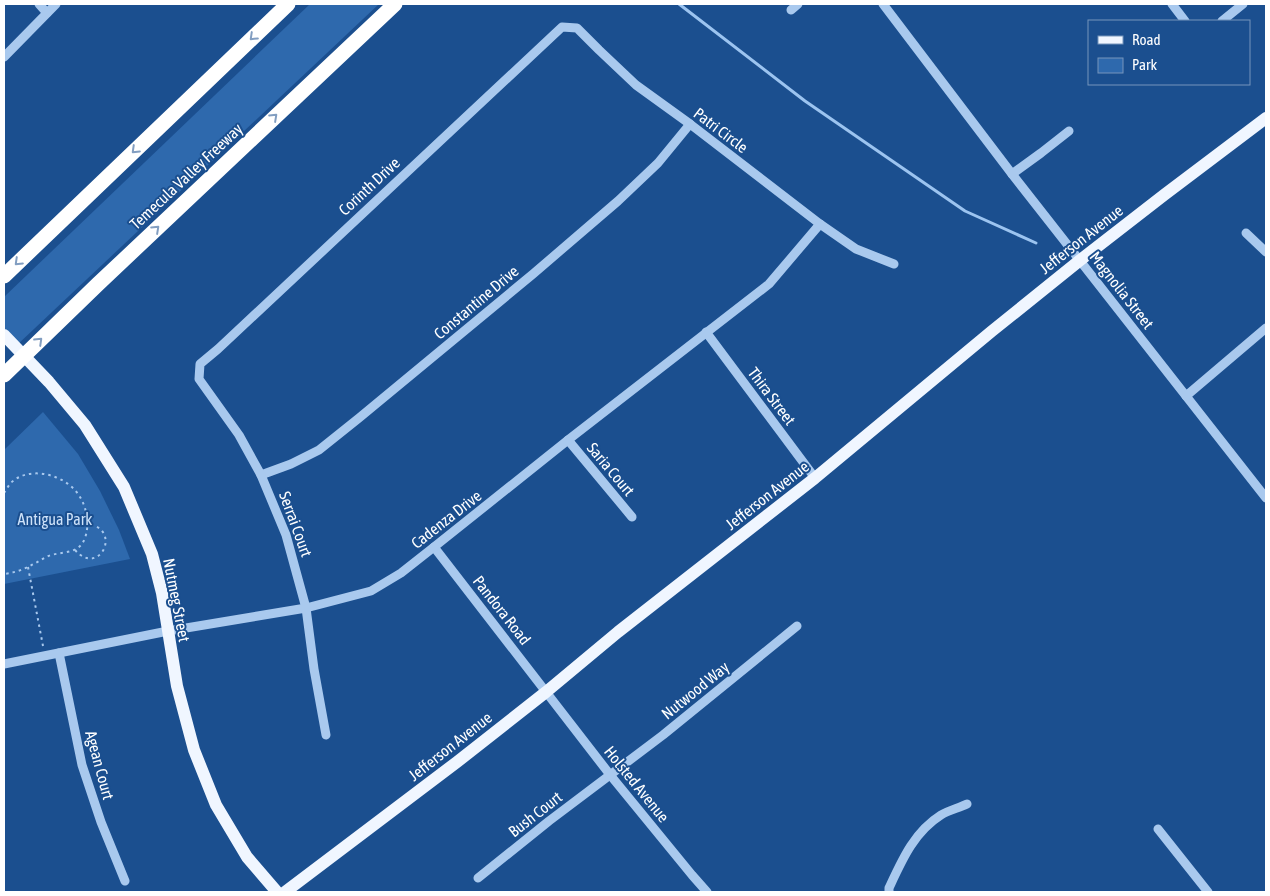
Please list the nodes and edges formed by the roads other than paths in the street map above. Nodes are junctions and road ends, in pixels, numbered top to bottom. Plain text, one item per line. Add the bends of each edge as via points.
1 (40, 4) edge
2 (56, 4) edge
3 (288, 4) edge
4 (395, 4) edge
5 (882, 4) edge
6 (1172, 4) edge
7 (1244, 4) edge
8 (48, 12) junction
9 (1183, 20) edge
10 (1223, 20) edge
11 (541, 46) joint
12 (4, 57) edge
13 (1266, 118) edge
14 (690, 124) junction
15 (1069, 131) dead end
16 (1012, 174) junction
17 (820, 224) junction
18 (1246, 233) dead end
19 (1266, 252) edge
20 (1080, 261) junction
21 (894, 264) dead end
22 (4, 276) edge
23 (1266, 328) edge
24 (706, 332) junction
25 (4, 335) edge
26 (218, 349) joint
27 (4, 375) edge
28 (1186, 396) junction
29 (568, 440) junction
30 (261, 475) junction
31 (814, 478) junction
32 (1266, 498) edge
33 (632, 517) dead end
34 (434, 547) junction
35 (306, 608) junction
36 (797, 626) dead end
37 (168, 631) junction
38 (59, 653) junction
39 (4, 664) edge
40 (546, 692) junction
41 (326, 735) dead end
42 (611, 776) junction
43 (967, 804) dead end
44 (1158, 829) dead end
45 (478, 878) dead end
46 (125, 880) dead end
47 (277, 892) edge
48 (285, 892) edge
49 (707, 892) edge
50 (888, 892) edge
51 (1208, 892) edge

1 - 8 street
2 - 8 street
3 -> 22 highway
27 -> 4 highway, Temecula Valley Freeway
5 - 16 street, Magnolia Street
6 - 9 street
7 - 10 street
8 - 12 street
11 - 14 street, Patri Circle via 562,27 577,28 636,85
11 - 26 street, Corinth Drive
13 - 20 main road, Jefferson Avenue
14 - 17 street, Patri Circle
14 - 30 street, Constantine Drive via 658,163 618,201 367,412 319,450
15 - 16 street
16 - 20 street, Magnolia Street
17 - 21 street, Patri Circle via 856,249
17 - 24 street, Cadenza Drive via 769,284
18 - 19 street
20 - 28 street, Magnolia Street
20 - 31 main road, Jefferson Avenue
23 - 28 street
24 - 29 street, Cadenza Drive
24 - 31 street, Thira Street
25 - 37 main road, Nutmeg Street via 85,425 124,487 152,554
26 - 30 street, Serrai Court via 200,364 199,379 239,435
28 - 32 street, Magnolia Street
29 - 33 street, Saria Court
29 - 34 street, Cadenza Drive
30 - 35 street, Serrai Court via 286,535
31 - 40 main road, Jefferson Avenue
34 - 35 street, Cadenza Drive via 371,591
34 - 40 street, Pandora Road
35 - 37 street, Cadenza Drive
35 - 41 street, Serrai Court
36 - 42 street, Nutwood Way
37 - 38 street, Cadenza Drive
37 - 47 main road, Nutmeg Street via 177,686 194,750 216,805 247,857
38 - 39 street, Cadenza Drive
38 - 46 street, Agean Court via 82,765 100,822
40 - 42 street, Holsted Avenue
40 - 48 main road, Jefferson Avenue
42 - 45 street, Bush Court
42 - 49 street, Holsted Avenue
43 - 50 street via 942,815 918,833
44 - 51 street

